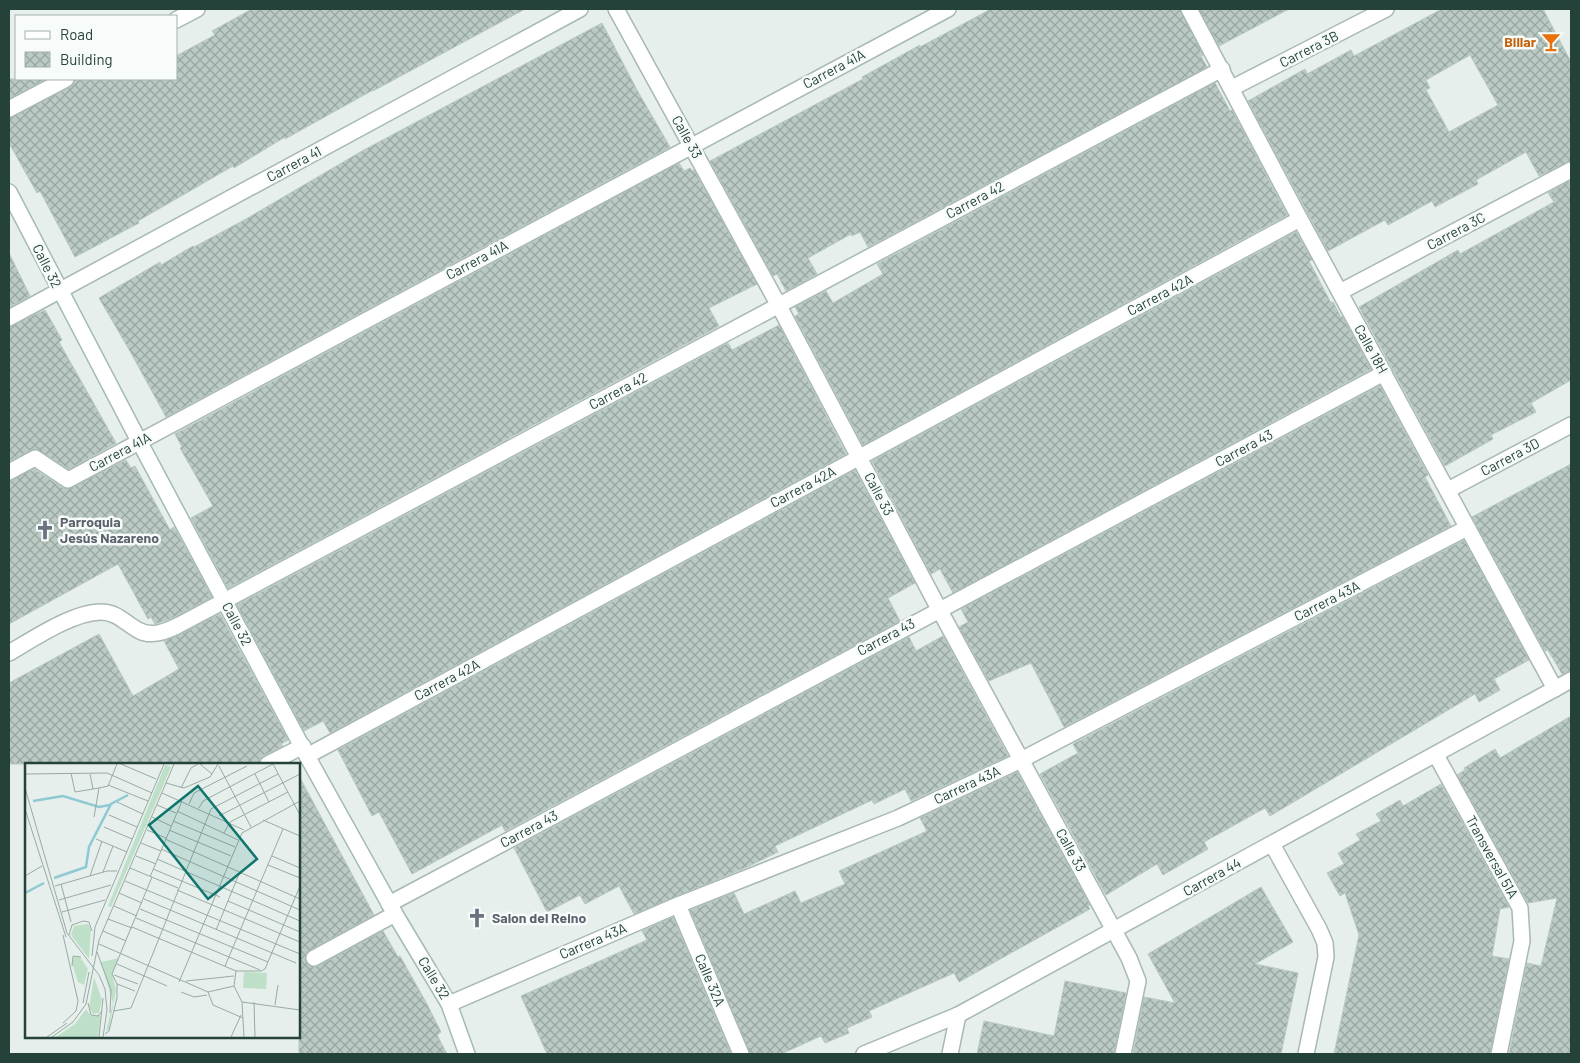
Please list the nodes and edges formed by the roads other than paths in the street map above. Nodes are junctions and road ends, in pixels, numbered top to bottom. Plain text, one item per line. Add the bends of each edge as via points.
1 (197, 9) edge
2 (580, 9) edge
3 (616, 9) edge
4 (948, 9) edge
5 (1189, 9) edge
6 (1386, 9) edge
7 (178, 19) edge
8 (1222, 69) junction
9 (64, 80) edge
10 (1232, 88) junction
11 (9, 109) edge
12 (691, 146) junction
13 (1571, 170) edge
14 (9, 192) edge
15 (1300, 219) junction
16 (60, 291) junction
17 (1340, 292) junction
18 (778, 304) junction
19 (9, 318) edge
20 (1384, 373) junction
21 (1571, 425) edge
22 (139, 442) junction
23 (859, 457) junction
24 (9, 472) edge
25 (1448, 490) junction
26 (1467, 528) junction
27 (225, 601) junction
28 (939, 609) junction
29 (9, 653) edge
30 (1571, 680) edge
31 (1555, 689) junction
32 (305, 751) junction
33 (1436, 755) junction
34 (1021, 760) junction
35 (271, 763) edge
36 (1272, 844) junction
37 (678, 905) junction
38 (392, 909) junction
39 (1114, 930) junction
40 (314, 958) dead end
41 (449, 1004) junction
42 (958, 1015) junction
43 (467, 1054) edge
44 (742, 1054) edge
45 (864, 1054) edge
46 (950, 1054) edge
47 (1124, 1054) edge
48 (1306, 1054) edge
49 (1499, 1054) edge

1 - 7 street
2 - 16 street, Carrera 41
3 - 12 street, Calle 33
4 - 12 street, Carrera 41A
5 - 8 street, Calle 18H
6 - 10 street, Carrera 3B
8 - 10 street, Calle 18H
8 - 18 street, Carrera 42
9 - 11 street
10 - 15 street, Calle 18H
12 - 18 street, Calle 33
12 - 22 street, Carrera 41A
13 - 17 street, Carrera 3C
14 - 16 street, Calle 32
15 - 17 street, Calle 18H
15 - 23 street, Carrera 42A
16 - 19 street, Carrera 41
16 - 22 street, Calle 32
17 - 20 street, Calle 18H
18 - 23 street, Calle 33
18 - 27 street, Carrera 42
20 - 25 street, Calle 18H
20 - 28 street, Carrera 43
21 - 25 street, Carrera 3D
22 - 24 street, Carrera 41A via 68,480 35,458
22 - 27 street, Calle 32
23 - 28 street, Calle 33
23 - 32 street, Carrera 42A
25 - 26 street, Calle 18H
26 - 31 street, Calle 18H
26 - 34 street, Carrera 43A
27 - 29 street, Carrera 42 via 164,632 138,631 113,614 86,615 71,619
27 - 32 street, Calle 32
28 - 34 street, Calle 33
28 - 38 street, Carrera 43
30 - 31 street, Carrera 44
31 - 33 street, Carrera 44
32 - 35 street, Carrera 42A
32 - 38 street, Calle 32
33 - 36 street, Carrera 44
33 - 49 street, Transversal 51A via 1520,908 1522,941
34 - 37 street, Carrera 43A via 898,818
34 - 39 street, Calle 33
36 - 39 street, Carrera 44
36 - 48 street via 1325,943 1326,957
37 - 41 street, Carrera 43A
37 - 44 street, Calle 32A
38 - 40 street, Carrera 43
38 - 41 street, Calle 32
39 - 42 street, Carrera 44
39 - 47 street, Calle 33 via 1138,981
41 - 43 street, Calle 32
42 - 45 street, Carrera 44
42 - 46 street

